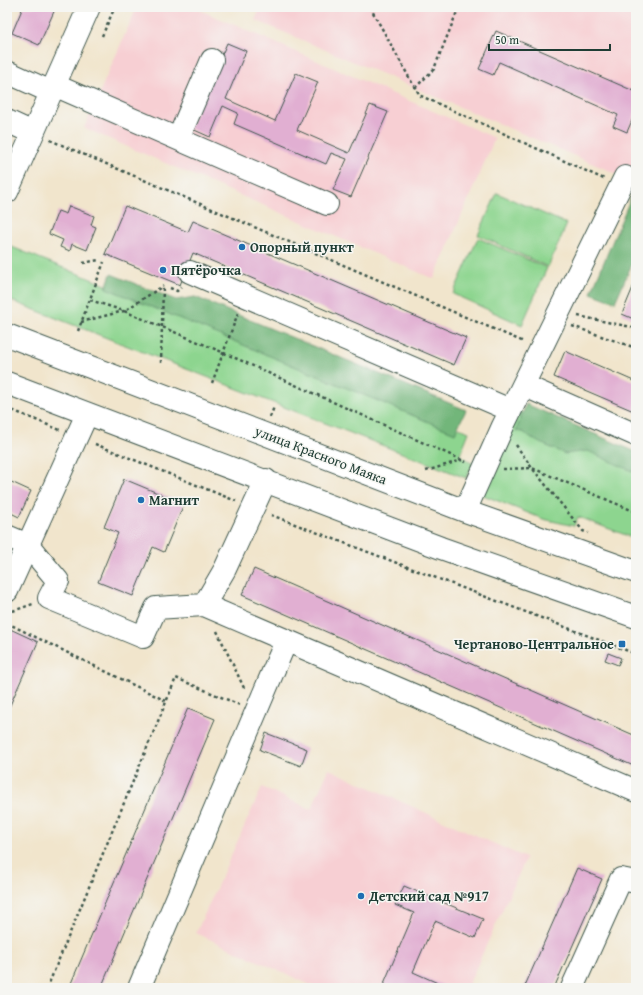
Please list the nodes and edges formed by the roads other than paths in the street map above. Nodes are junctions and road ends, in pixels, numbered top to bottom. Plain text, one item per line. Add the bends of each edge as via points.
1 (89, 7) edge
2 (212, 60) dead end
3 (7, 72) edge
4 (53, 88) junction
5 (7, 121) edge
6 (33, 133) junction
7 (178, 139) junction
8 (623, 182) road end
9 (7, 192) edge
10 (327, 204) dead end
11 (190, 272) dead end
12 (7, 335) edge
13 (7, 383) edge
14 (523, 385) junction
15 (87, 414) junction
16 (506, 418) junction
17 (636, 435) edge
18 (266, 480) junction
19 (465, 511) junction
20 (7, 536) edge
21 (28, 545) junction
22 (636, 572) edge
23 (7, 591) edge
24 (204, 605) junction
25 (636, 616) edge
26 (286, 641) junction
27 (636, 791) edge
28 (636, 882) edge
29 (147, 986) edge
30 (572, 988) edge

1 - 4 street
2 - 7 street
3 - 4 street
4 - 6 street
4 - 7 street
5 - 6 street
6 - 9 street
7 - 10 street
8 - 14 street
11 - 16 street
12 - 19 street, улица Красного Маяка
13 - 15 street
14 - 16 street
14 - 17 street
15 - 18 street
15 - 21 street
16 - 19 street
18 - 24 street via 225,569
18 - 25 street via 441,548
19 - 22 street, улица Красного Маяка
20 - 21 street
21 - 23 street
21 - 24 street via 58,581 49,598 143,637 156,608
24 - 26 street
26 - 27 street
26 - 29 street
28 - 30 street via 621,879

